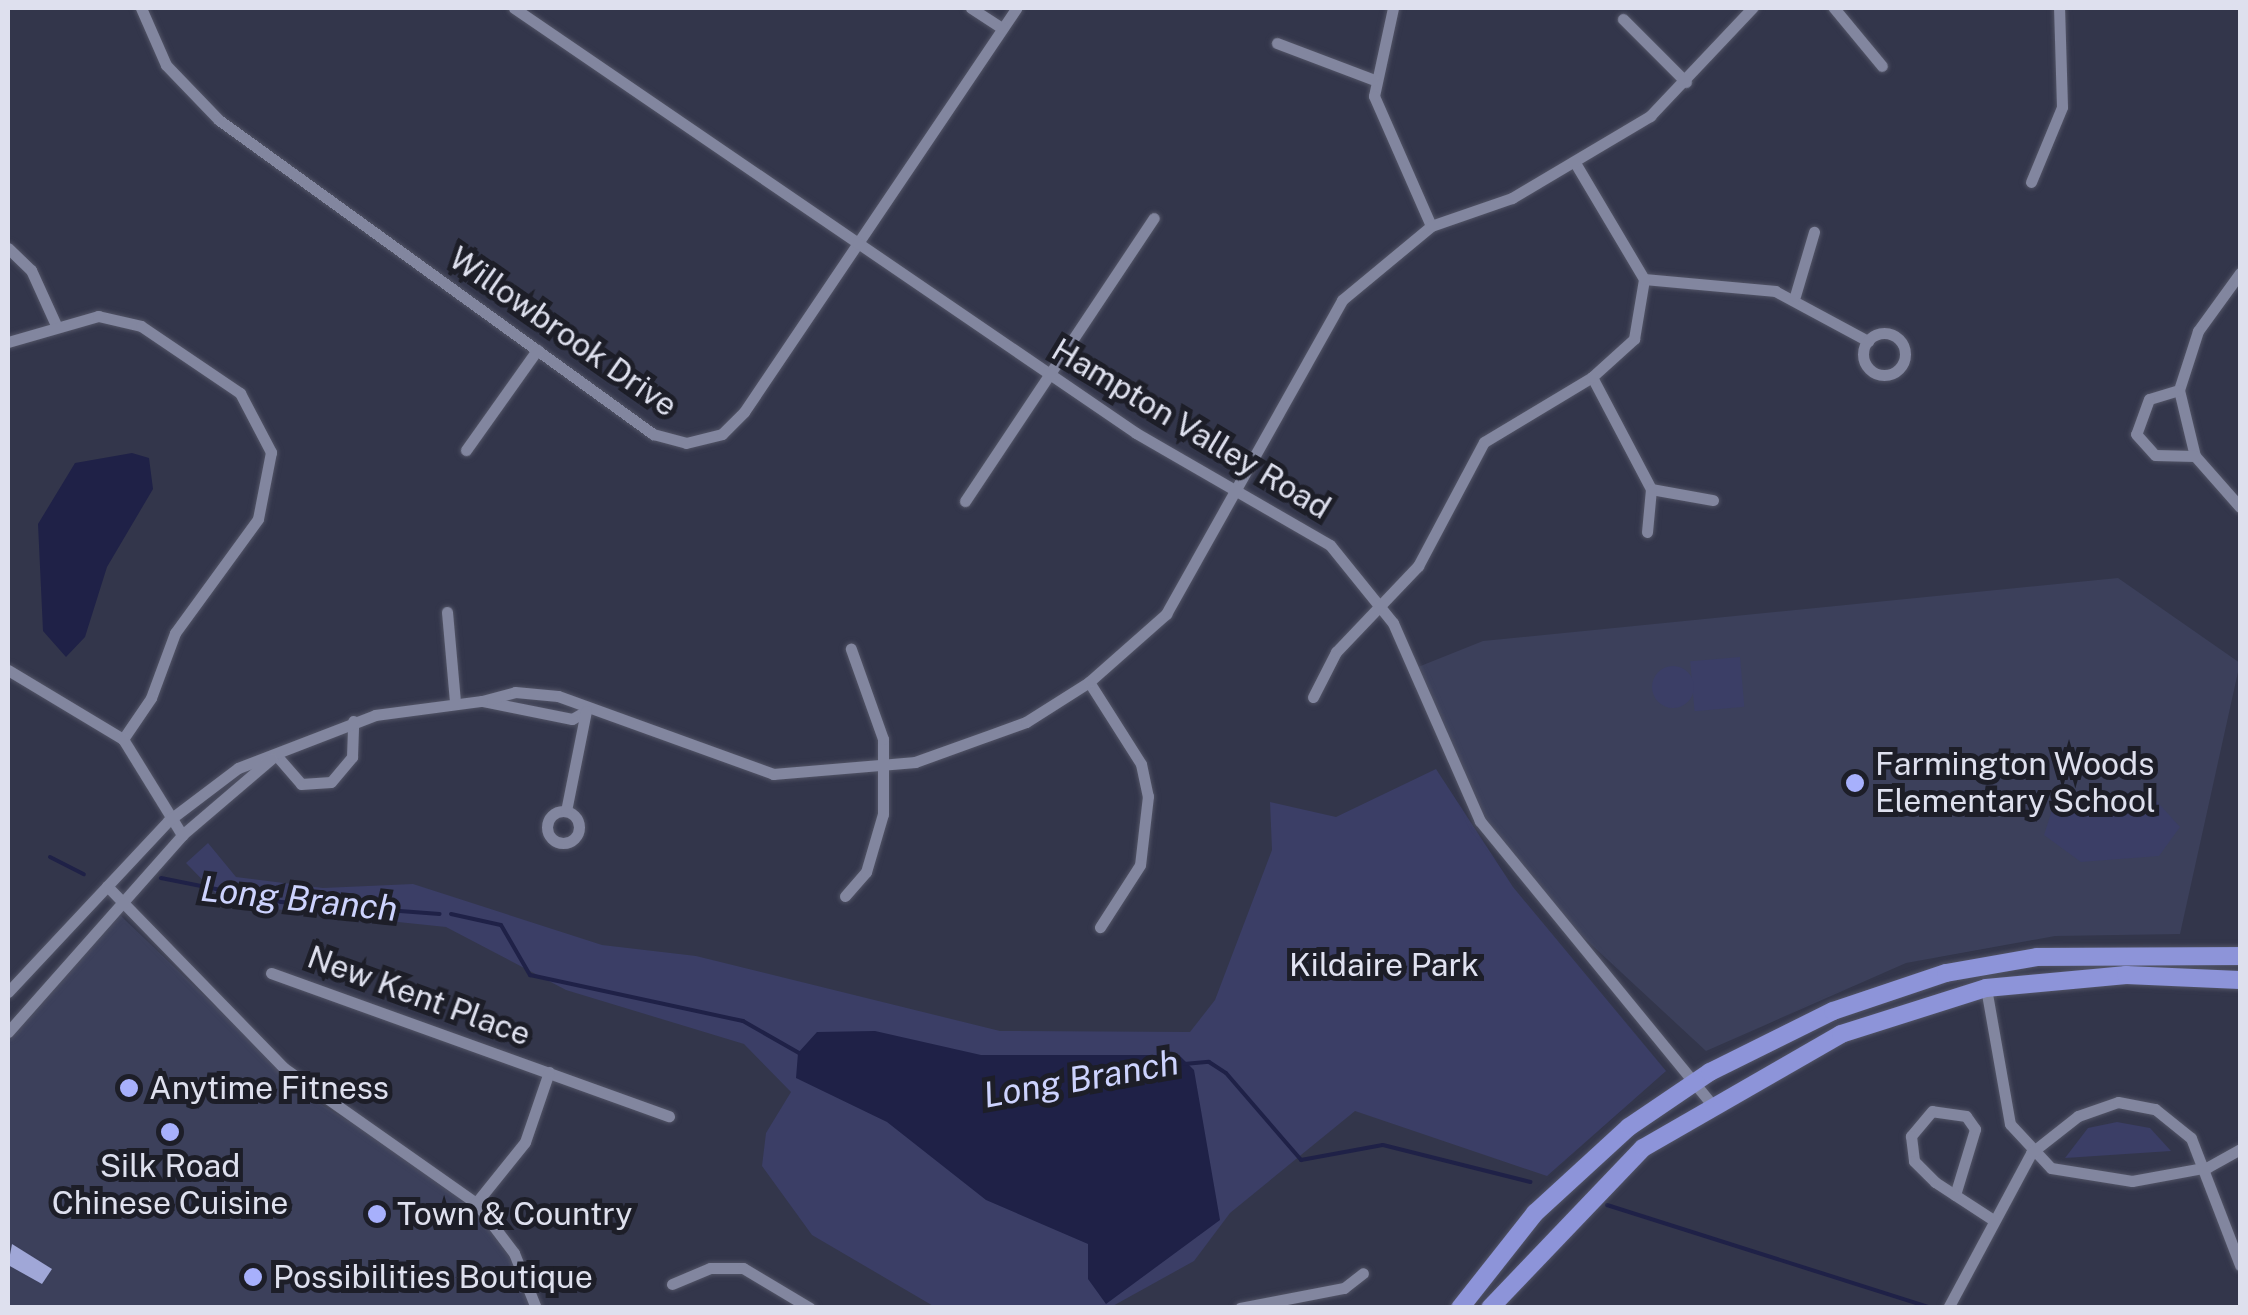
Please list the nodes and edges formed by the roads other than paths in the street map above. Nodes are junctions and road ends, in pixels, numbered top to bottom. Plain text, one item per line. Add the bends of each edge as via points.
1 (142, 8) edge
2 (514, 8) edge
3 (971, 8) edge
4 (1016, 8) edge
5 (1393, 8) edge
6 (1752, 8) edge
7 (1834, 8) edge
8 (2059, 8) edge
9 (1623, 19) dead end
10 (1002, 28) junction
11 (1277, 43) dead end
12 (1882, 66) dead end
13 (1372, 79) junction
14 (1686, 82) junction
15 (1574, 163) junction
16 (2032, 182) dead end
17 (1154, 218) dead end
18 (1430, 226) junction
19 (1814, 232) dead end
20 (856, 247) junction
21 (8, 248) edge
22 (2240, 274) edge
23 (1644, 279) junction
24 (1795, 296) junction
25 (56, 325) junction
26 (1868, 340) dead end
27 (8, 342) edge
28 (537, 350) junction
29 (1049, 376) junction
30 (1592, 377) junction
31 (2179, 390) junction
32 (466, 450) dead end
33 (2194, 456) junction
34 (1236, 487) junction
35 (1651, 489) junction
36 (1714, 500) dead end
37 (965, 501) dead end
38 (2240, 507) edge
39 (1646, 532) dead end
40 (1381, 603) junction
41 (447, 612) dead end
42 (851, 649) dead end
43 (8, 670) edge
44 (1089, 682) junction
45 (1312, 697) dead end
46 (482, 701) junction
47 (455, 702) junction
48 (586, 711) junction
49 (353, 721) junction
50 (124, 739) junction
51 (276, 755) junction
52 (880, 770) junction
53 (566, 811) dead end
54 (168, 820) junction
55 (182, 835) junction
56 (107, 886) junction
57 (845, 896) dead end
58 (124, 901) junction
59 (1100, 927) dead end
60 (2240, 956) edge
61 (271, 973) dead end
62 (2240, 980) edge
63 (1986, 988) junction
64 (8, 992) edge
65 (8, 1032) edge
66 (548, 1072) junction
67 (1694, 1082) junction
68 (1710, 1102) junction
69 (668, 1116) dead end
70 (2240, 1149) edge
71 (2031, 1154) junction
72 (2208, 1167) junction
73 (1956, 1196) junction
74 (476, 1202) junction
75 (1992, 1219) junction
76 (2240, 1265) edge
77 (1363, 1273) dead end
78 (672, 1284) dead end
79 (536, 1308) edge
80 (810, 1308) edge
81 (1240, 1308) edge
82 (1460, 1308) edge
83 (1490, 1308) edge
84 (1948, 1308) edge

1 - 28 street, Willowbrook Drive via 166,66 192,98
2 - 20 street, Hampton Valley Road
3 - 10 street
4 - 10 street, Willowbrook Drive
5 - 13 street
6 - 14 street
7 - 12 street
8 - 16 street via 2062,107
9 - 14 street
10 - 20 street, Willowbrook Drive
11 - 13 street
13 - 18 street via 1390,147
14 - 15 street
15 - 18 street
15 - 23 street
17 - 29 street
18 - 34 street via 1330,315
19 - 24 street
20 - 28 street, Willowbrook Drive via 744,412 710,440 653,434
20 - 29 street, Hampton Valley Road
21 - 25 street via 32,270
22 - 31 street via 2198,331
23 - 24 street via 1710,280
23 - 30 street via 1634,339
24 - 26 street
25 - 27 street
25 - 50 street via 111,317 160,336 240,393 271,452 258,519 175,633 151,698
28 - 32 street
29 - 34 street, Hampton Valley Road
29 - 37 street
30 - 35 street
30 - 40 street via 1484,442 1434,542
31 - 33 street
31 - 33 street via 2149,400 2136,434 2155,455
33 - 38 street
34 - 40 street, Hampton Valley Road via 1330,545
34 - 44 street via 1166,614
35 - 36 street
35 - 39 street
40 - 45 street via 1336,652
40 - 67 street, Hampton Valley Road via 1480,822
41 - 47 street
42 - 52 street via 883,739
43 - 50 street
44 - 52 street via 981,743
44 - 59 street via 1141,764 1148,796 1140,864
46 - 47 street
46 - 48 street via 530,693
46 - 48 street via 572,719
47 - 49 street
48 - 52 street via 758,772
48 - 53 street
49 - 51 street
49 - 51 street via 352,757 331,782 301,784
50 - 54 street
51 - 54 street via 238,768
51 - 55 street
52 - 57 street via 879,840
54 - 55 street
54 - 56 street
55 - 58 street
56 - 58 street
56 - 64 street
58 - 65 street
58 - 74 street via 284,1068
60 - 67 main road via 2071,953 1946,973 1832,1010
61 - 66 street, New Kent Place
62 - 63 main road via 2126,975
63 - 68 main road via 1841,1034
63 - 71 street via 2004,1102
66 - 69 street, New Kent Place
66 - 74 street, New Kent Place via 525,1142
67 - 68 street, Hampton Valley Road
67 - 82 main road via 1564,1184
68 - 83 main road via 1620,1168
70 - 72 street
71 - 72 street via 2096,1181
71 - 72 street via 2078,1116 2118,1102 2174,1122
71 - 75 street
72 - 76 street
73 - 73 street via 1909,1150 1915,1126 1932,1111 1966,1116 1975,1129
73 - 75 street
74 - 79 street via 514,1253
75 - 84 street
77 - 81 street via 1344,1288
78 - 80 street via 710,1268 744,1268

